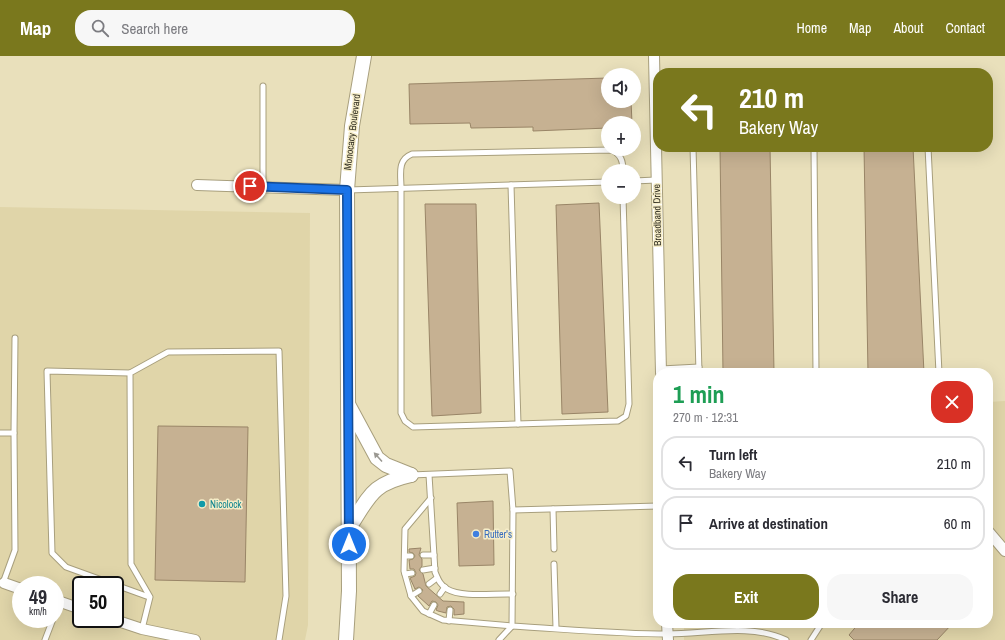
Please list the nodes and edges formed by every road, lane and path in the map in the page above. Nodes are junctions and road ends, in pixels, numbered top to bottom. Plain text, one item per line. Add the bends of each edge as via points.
1 (364, 56) edge
2 (654, 56) edge
3 (655, 68) edge
4 (263, 86) dead end
5 (656, 152) edge
6 (693, 152) edge
7 (814, 152) edge
8 (928, 152) edge
9 (623, 164) edge
10 (656, 180) junction
11 (641, 181) edge
12 (601, 182) edge
13 (197, 185) dead end
14 (511, 185) junction
15 (263, 187) junction
16 (401, 188) junction
17 (347, 190) junction
18 (623, 204) edge
19 (15, 338) dead end
20 (699, 366) joint
21 (661, 368) edge
22 (684, 368) edge
23 (816, 368) edge
24 (939, 368) edge
25 (130, 373) junction
26 (348, 403) junction
27 (518, 424) junction
28 (0, 433) edge
29 (14, 433) junction
30 (411, 475) junction
31 (429, 475) junction
32 (431, 498) junction
33 (653, 506) edge
34 (553, 509) junction
35 (512, 510) junction
36 (349, 528) junction
37 (993, 537) edge
38 (554, 549) dead end
39 (1005, 551) edge
40 (423, 555) dead end
41 (434, 555) junction
42 (405, 556) junction
43 (411, 556) dead end
44 (554, 564) dead end
45 (435, 568) junction
46 (424, 570) dead end
47 (412, 573) dead end
48 (405, 574) junction
49 (437, 578) junction
50 (2, 583) edge
51 (429, 584) dead end
52 (12, 586) edge
53 (445, 587) junction
54 (419, 591) dead end
55 (453, 592) junction
56 (440, 594) dead end
57 (513, 594) junction
58 (411, 596) junction
59 (150, 597) junction
60 (451, 599) dead end
61 (434, 605) dead end
62 (450, 610) dead end
63 (429, 614) junction
64 (450, 621) junction
65 (124, 623) edge
66 (512, 626) junction
67 (50, 628) edge
68 (556, 628) junction
69 (819, 628) edge
70 (142, 629) junction
71 (668, 637) edge
72 (181, 639) edge
73 (45, 640) edge
74 (195, 640) edge
75 (279, 640) edge
76 (346, 640) edge
77 (499, 640) edge
78 (786, 640) edge
79 (811, 640) edge

1 - 17 main road, Monocacy Boulevard via 352,120
2 - 3 street, Broadband Drive
4 - 15 lane
5 - 10 street, Broadband Drive
6 - 20 lane
7 - 23 lane
8 - 24 lane
9 - 16 lane via 618,153 612,150 412,154 405,157 401,164
10 - 11 lane
10 - 21 street, Broadband Drive
12 - 14 lane
13 - 15 street
14 - 16 lane
14 - 27 lane
15 - 17 street
16 - 17 lane
16 - 27 lane via 400,413 413,427
17 - 26 main road, Monocacy Boulevard
18 - 27 lane via 628,404 626,416 618,420
19 - 29 lane
20 - 22 lane
25 - 59 lane via 131,564
25 - 59 lane via 47,371 52,553 66,567
25 - 75 lane via 168,352 279,351 286,596
30 -> 26 main road via 386,465 377,458
26 - 36 main road, Monocacy Boulevard
28 - 29 lane
29 - 50 lane via 16,550
30 - 31 lane
30 - 36 main road via 388,481 378,487
31 - 32 lane
31 - 35 lane via 510,471
32 - 41 lane
32 - 42 lane via 405,529
33 - 34 lane
34 - 35 lane
34 - 38 lane
35 - 57 lane
36 - 76 main road, Monocacy Boulevard
37 - 39 street
40 - 41 lane
41 - 45 lane
42 - 43 lane
42 - 48 lane
44 - 68 lane
45 - 46 lane
45 - 49 lane
47 - 48 lane
48 - 58 lane
49 - 51 lane
49 - 53 lane
50 - 52 street
53 - 55 lane
53 - 56 lane
54 - 58 lane
55 - 57 lane
55 - 60 lane
57 - 66 lane
58 - 63 lane via 422,611
59 - 70 lane
61 - 63 lane
62 - 64 lane
63 - 64 lane
64 - 66 lane
65 - 70 street
66 - 68 lane
66 - 77 lane
67 - 73 lane
68 - 71 lane
69 - 79 lane
70 - 72 street
71 - 78 lane via 736,631 761,632
72 - 74 street

